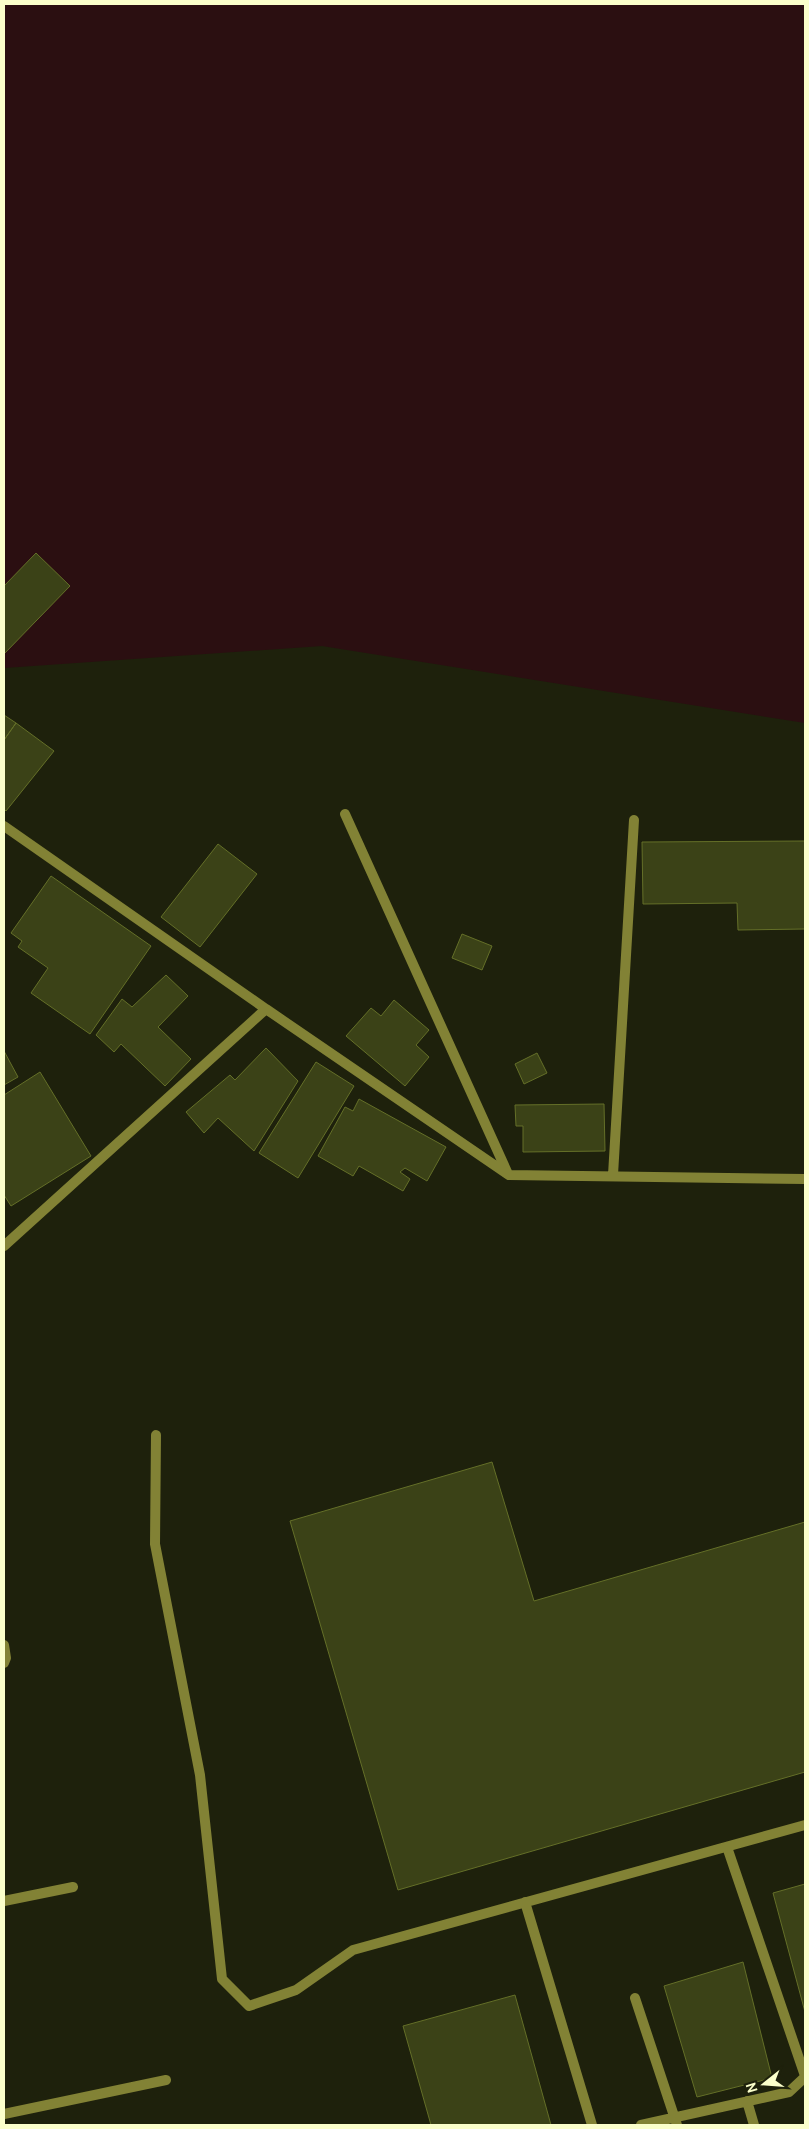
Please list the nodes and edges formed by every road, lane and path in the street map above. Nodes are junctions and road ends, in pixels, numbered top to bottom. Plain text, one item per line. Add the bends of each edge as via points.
1 (345, 814) dead end
2 (634, 820) dead end
3 (4, 826) edge
4 (266, 1009) junction
5 (509, 1175) junction
6 (613, 1175) junction
7 (805, 1179) edge
8 (4, 1246) edge
9 (156, 1435) dead end
10 (4, 1645) edge
11 (4, 1663) edge
12 (805, 1825) edge
13 (726, 1846) junction
14 (73, 1887) dead end
15 (4, 1900) edge
16 (525, 1902) junction
17 (635, 1998) dead end
18 (805, 2076) edge
19 (166, 2080) dead end
20 (747, 2101) junction
21 (4, 2114) edge
22 (676, 2121) edge
23 (592, 2125) edge
24 (641, 2125) edge
25 (754, 2125) edge

1 - 5 street
2 - 6 street
3 - 4 street
4 - 5 street
4 - 8 street
5 - 6 street
6 - 7 street
9 - 16 street via 155,1544 200,1775 222,1979 249,2006 296,1990 353,1950
10 - 11 street
12 - 13 street
13 - 16 street
13 - 18 street
14 - 15 street
16 - 23 street
17 - 22 street
18 - 20 street via 789,2092
19 - 21 street
20 - 22 street
20 - 25 street
22 - 24 street

